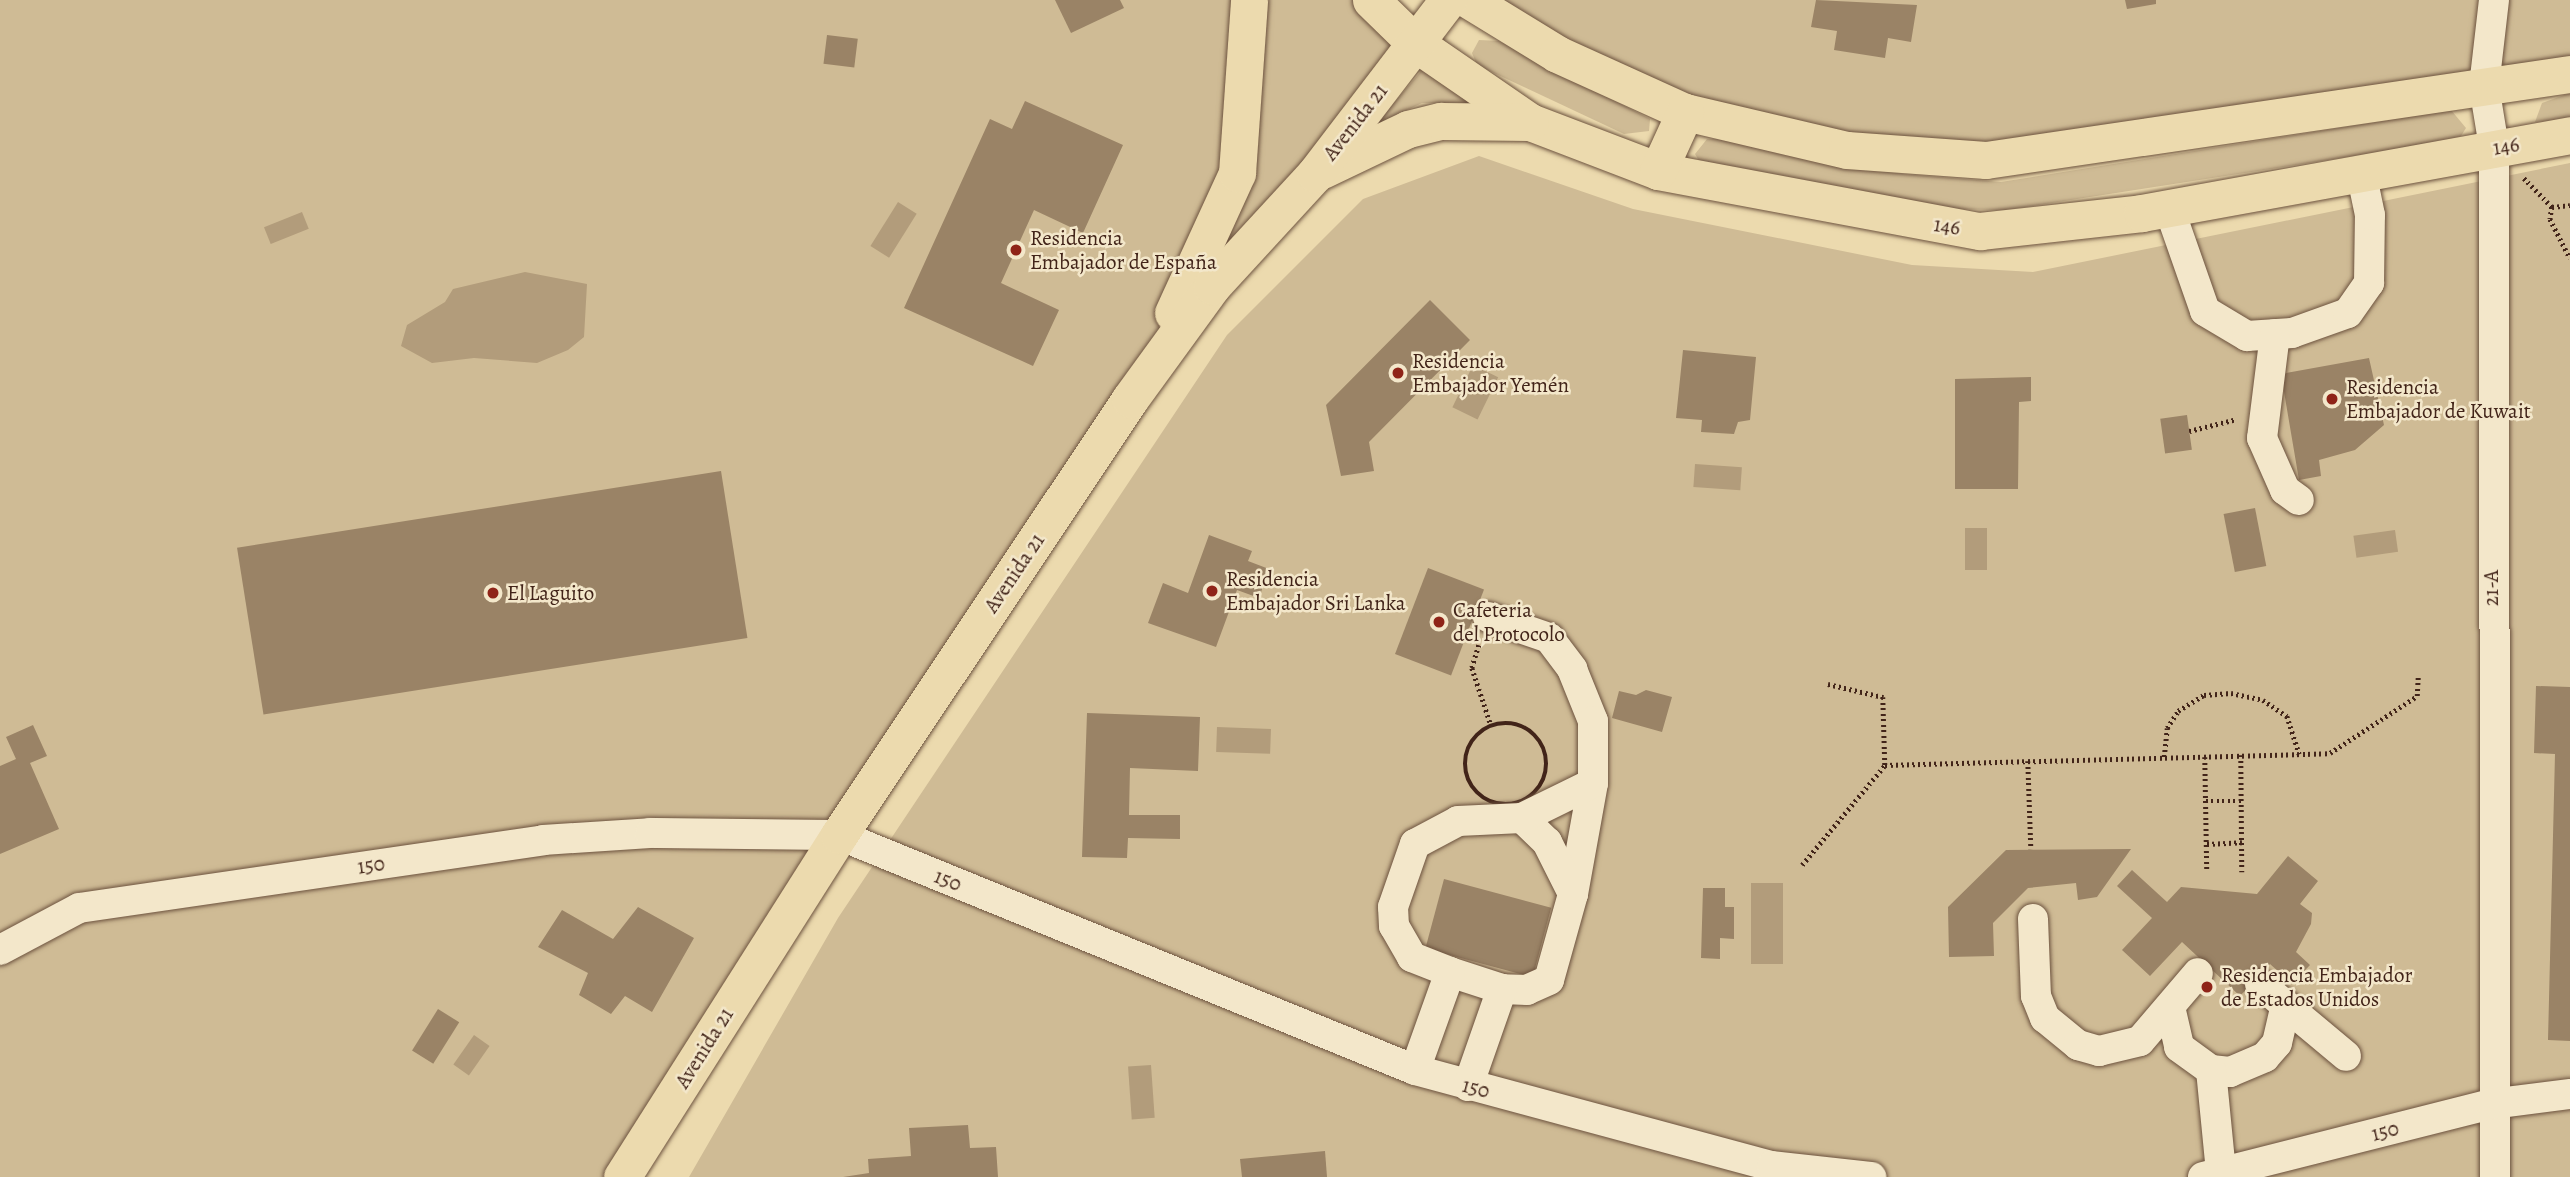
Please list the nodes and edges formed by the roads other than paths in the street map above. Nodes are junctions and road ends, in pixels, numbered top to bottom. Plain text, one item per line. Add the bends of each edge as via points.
1 (1249, 0) edge
2 (1371, 0) edge
3 (1448, 0) edge
4 (1469, 0) edge
5 (2494, 0) edge
6 (1415, 43) junction
7 (2570, 75) edge
8 (2484, 86) junction
9 (1685, 112) junction
10 (1530, 122) junction
11 (2570, 135) edge
12 (2494, 147) junction
13 (1658, 172) junction
14 (2361, 172) junction
15 (1315, 174) junction
16 (2169, 208) junction
17 (2274, 334) junction
18 (1130, 399) junction
19 (2299, 500) dead end
20 (1488, 617) road end
21 (1593, 783) junction
22 (1522, 818) junction
23 (839, 835) junction
24 (1573, 894) junction
25 (2033, 919) dead end
26 (0, 950) edge
27 (1450, 972) junction
28 (2198, 973) dead end
29 (2260, 984) dead end
30 (1502, 989) junction
31 (2286, 1005) junction
32 (2171, 1011) junction
33 (2346, 1056) dead end
34 (1415, 1070) junction
35 (2211, 1070) junction
36 (1468, 1086) junction
37 (2570, 1094) edge
38 (2491, 1104) junction
39 (2212, 1175) edge
40 (622, 1177) edge
41 (1871, 1177) edge
42 (2495, 1177) edge

1 - 18 main road via 1237,173
2 - 6 main road, 146
3 - 6 main road, Avenida 21
4 - 9 main road via 1557,54
5 - 8 street, 21-A
6 - 10 main road, 146
6 - 15 main road, Avenida 21
7 - 8 main road
8 - 9 main road via 1986,160 1846,150
8 - 12 street, 21-A
9 - 13 main road
10 - 13 main road, 146
10 - 15 main road via 1430,124
11 - 12 main road, 146
12 - 14 main road, 146
12 - 38 street, 21-A
13 - 16 main road, 146 via 1980,231
14 - 16 main road, 146
14 - 17 street via 2370,215 2369,283 2348,313
15 - 18 main road, Avenida 21 via 1212,286
16 - 17 street via 2205,311 2247,336
17 - 19 street via 2262,438 2285,490
18 - 23 main road, Avenida 21
20 - 21 street via 1549,638 1572,668 1593,720
21 - 22 street
21 - 24 street
22 - 24 street via 1547,842
22 - 27 street via 1458,821 1415,844 1393,907 1394,926 1412,957
23 - 26 street, 150 via 650,833 530,842 79,908
23 - 34 street, 150
23 - 40 main road, Avenida 21
24 - 30 street via 1549,980 1527,990
25 - 32 street via 2036,996 2060,1034 2099,1051 2120,1049 2140,1041
27 - 30 street
27 - 34 street
28 - 32 street
29 - 31 street
30 - 36 street
31 - 33 street
31 - 35 street via 2277,1043 2265,1057 2230,1072
32 - 35 street via 2179,1047
34 - 36 street, 150
35 - 39 street
36 - 41 street, 150 via 1772,1166
37 - 38 street, 150
38 - 39 street, 150
38 - 42 street, 21-A

